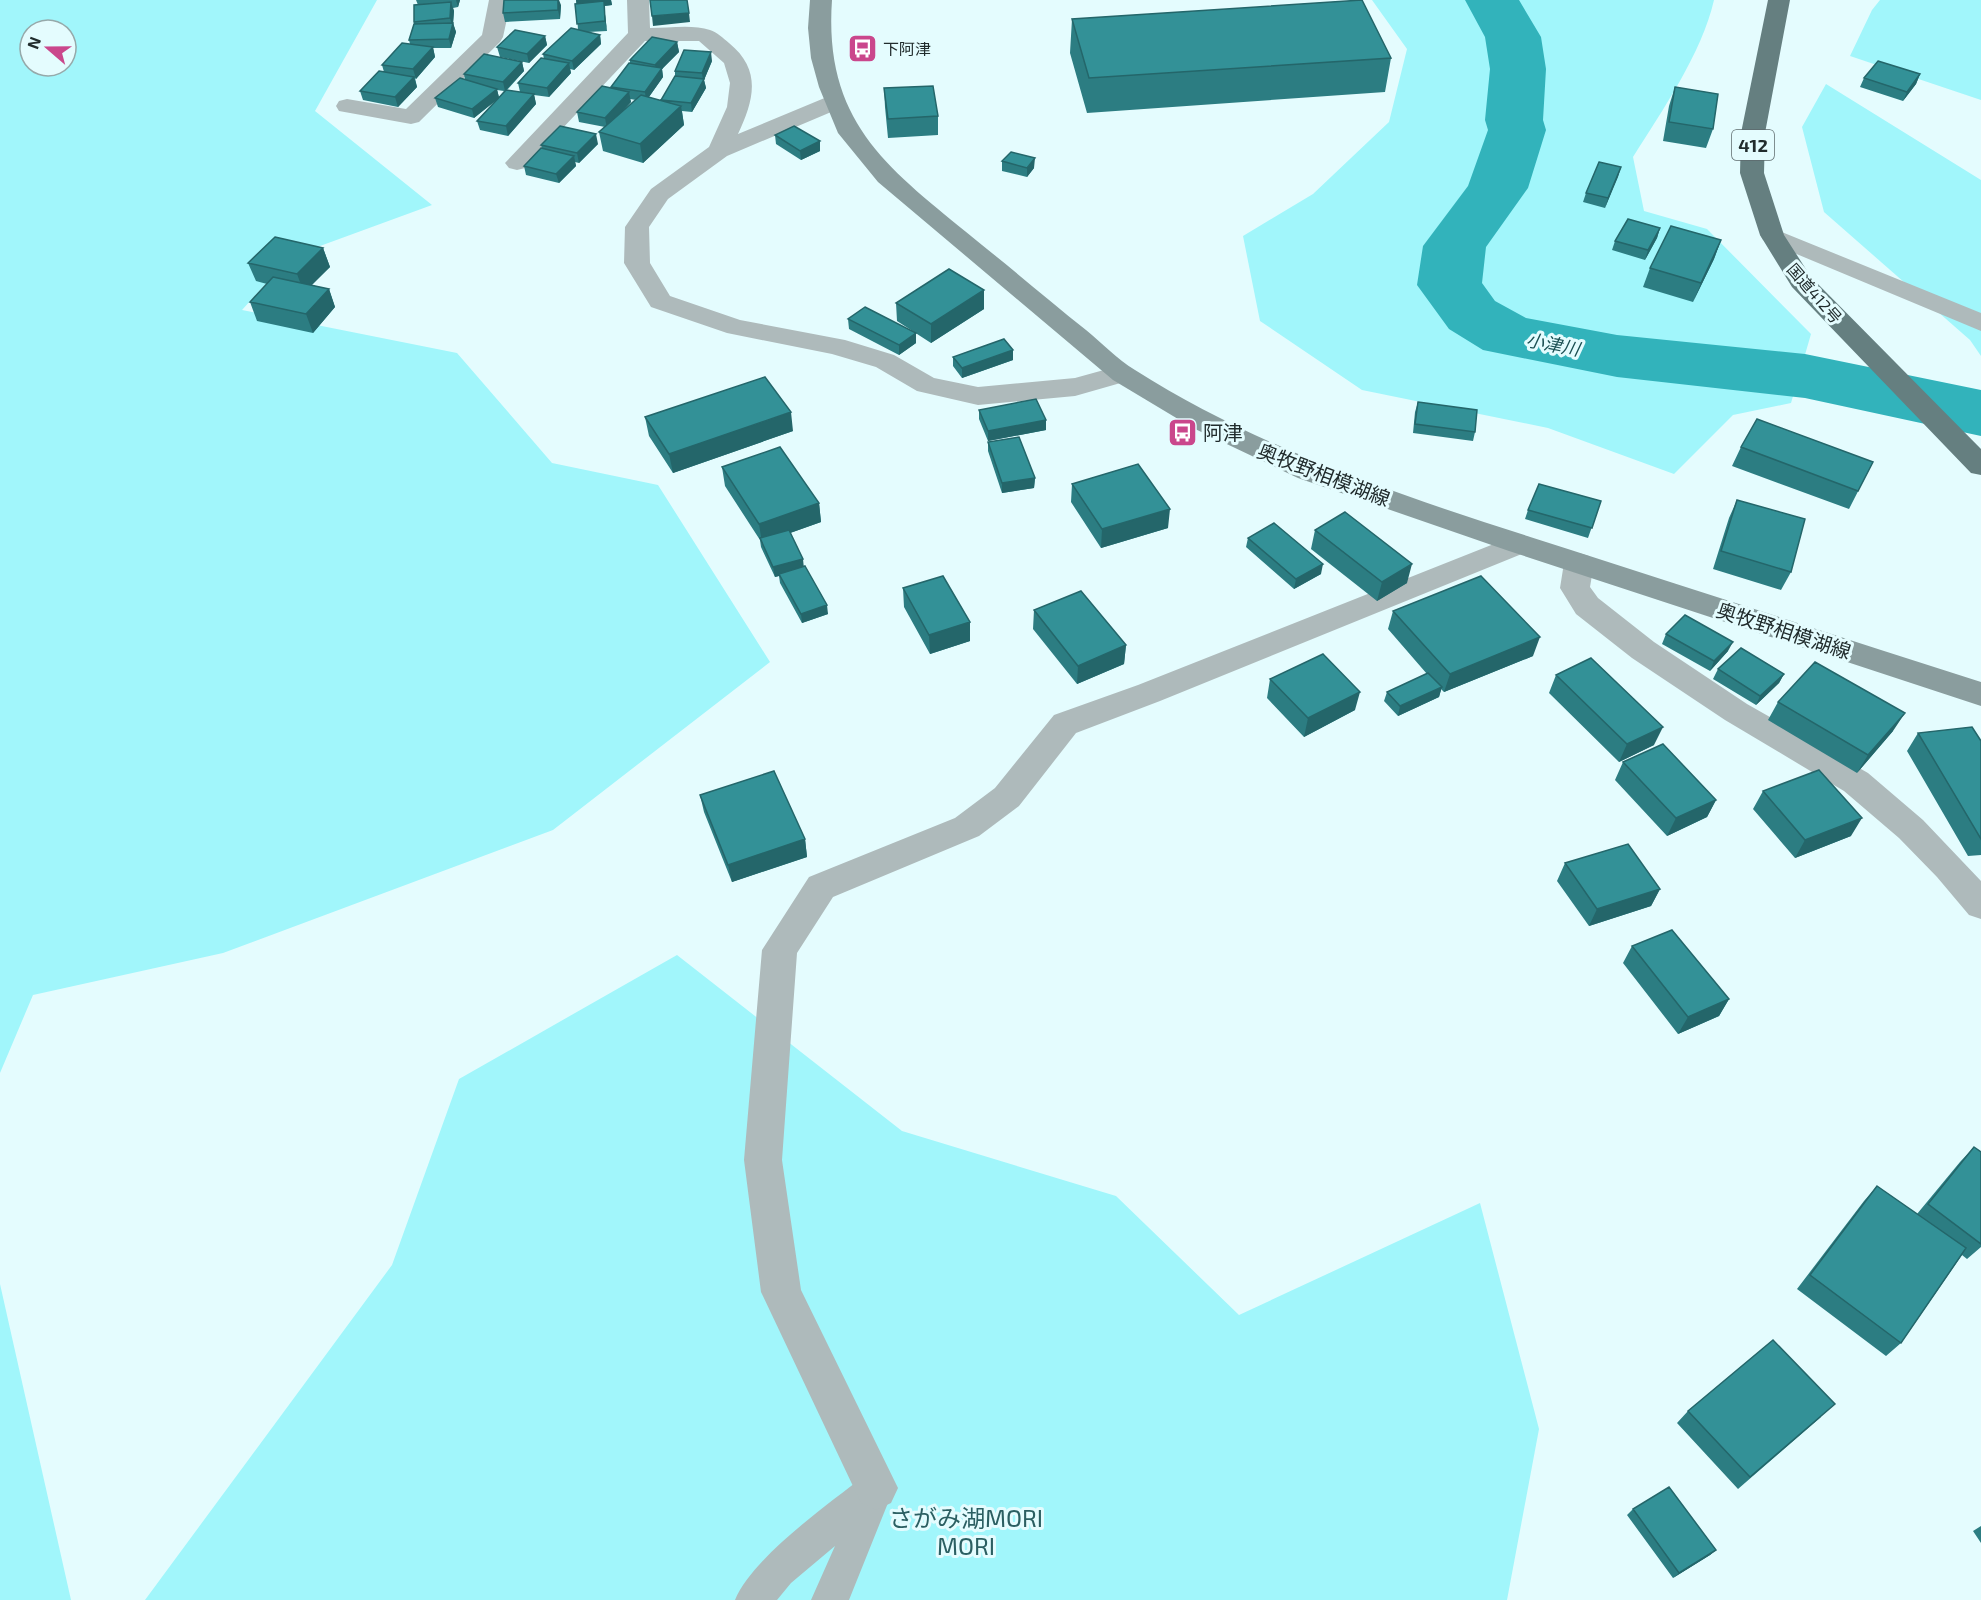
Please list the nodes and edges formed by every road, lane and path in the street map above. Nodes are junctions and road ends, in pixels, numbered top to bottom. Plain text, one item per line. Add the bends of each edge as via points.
1 (500, 0) edge
2 (638, 0) edge
3 (821, 0) edge
4 (1779, 0) edge
5 (639, 34) junction
6 (835, 102) junction
7 (347, 106) dead end
8 (719, 151) junction
9 (517, 163) dead end
10 (1772, 235) junction
11 (1981, 323) edge
12 (1122, 374) junction
13 (1981, 466) edge
14 (1519, 544) junction
15 (1579, 563) junction
16 (1981, 694) edge
17 (1981, 905) edge
18 (876, 1488) junction
19 (753, 1600) edge
20 (829, 1600) edge

1 - 7 street via 492,37 411,117
2 - 5 street
3 - 6 main road, 奥牧野相模湖線 via 822,58
4 - 10 highway, 国道412号 / 412 via 1753,133 1752,173
5 - 8 street via 705,36 734,61 741,76 742,93
5 - 9 street
6 - 8 street
6 - 12 main road, 奥牧野相模湖線 via 846,128 885,177
8 - 12 street via 659,194 637,227 636,263 660,301 736,327 836,346 885,361 926,385 978,396 1074,387
10 - 11 street
10 - 13 highway, 国道412号 / 412 via 1801,282
12 - 14 main road, 奥牧野相模湖線 via 1203,422 1308,471
14 - 15 main road, 奥牧野相模湖線
14 - 18 street via 1065,724 1007,797 967,827 821,887 780,950 763,1160 781,1292
15 - 16 main road, 奥牧野相模湖線
15 - 17 street via 1575,588 1587,606 1643,650 1736,712 1856,782 1949,867
18 - 19 lane via 778,1569
18 - 20 lane

